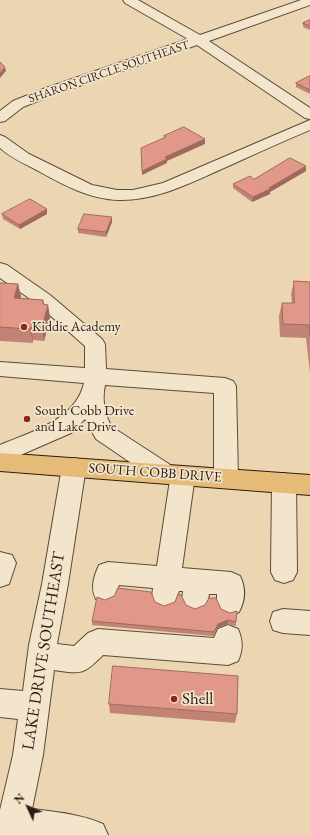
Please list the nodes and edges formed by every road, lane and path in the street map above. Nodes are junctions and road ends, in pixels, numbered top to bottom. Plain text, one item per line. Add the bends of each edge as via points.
1 (129, 0) edge
2 (310, 1) edge
3 (198, 40) junction
4 (310, 115) edge
5 (0, 118) edge
6 (310, 124) edge
7 (0, 140) edge
8 (0, 269) edge
9 (0, 369) edge
10 (94, 386) junction
11 (0, 455) edge
12 (0, 462) edge
13 (74, 467) junction
14 (174, 474) junction
15 (226, 478) junction
16 (284, 483) junction
17 (310, 485) edge
18 (0, 562) edge
19 (284, 572) dead end
20 (0, 576) edge
21 (166, 588) junction
22 (105, 591) dead end
23 (230, 604) dead end
24 (283, 621) dead end
25 (310, 623) edge
26 (228, 638) dead end
27 (42, 655) junction
28 (0, 703) edge
29 (35, 706) junction
30 (12, 829) edge
31 (92, 835) edge

1 - 3 street
2 - 3 street, SHARON CIRCLE SOUTHEAST
3 - 4 street
3 - 5 street, SHARON CIRCLE SOUTHEAST via 31,98 18,104
6 - 7 street via 156,191 122,196 103,194 78,186 12,150
8 - 10 street via 43,298 95,344
9 - 10 street
10 - 11 street via 82,409 63,427
10 - 14 street via 96,419 104,433 124,448
10 - 15 street via 225,386
12 - 13 main road, SOUTH COBB DRIVE
13 - 14 main road, SOUTH COBB DRIVE
13 - 27 street, LAKE DRIVE SOUTHEAST
14 - 15 main road, SOUTH COBB DRIVE
14 - 21 street
15 - 16 main road, SOUTH COBB DRIVE
16 - 17 main road, SOUTH COBB DRIVE
16 - 19 street
18 - 20 street via 3,563
21 - 22 street via 135,585 108,573
21 - 23 street via 196,590 231,584
24 - 25 street
26 - 27 street via 228,652 192,642 99,634 79,660
27 - 29 street, LAKE DRIVE SOUTHEAST
28 - 29 street
29 - 30 street, LAKE DRIVE SOUTHEAST via 28,755
30 - 31 street via 72,829

